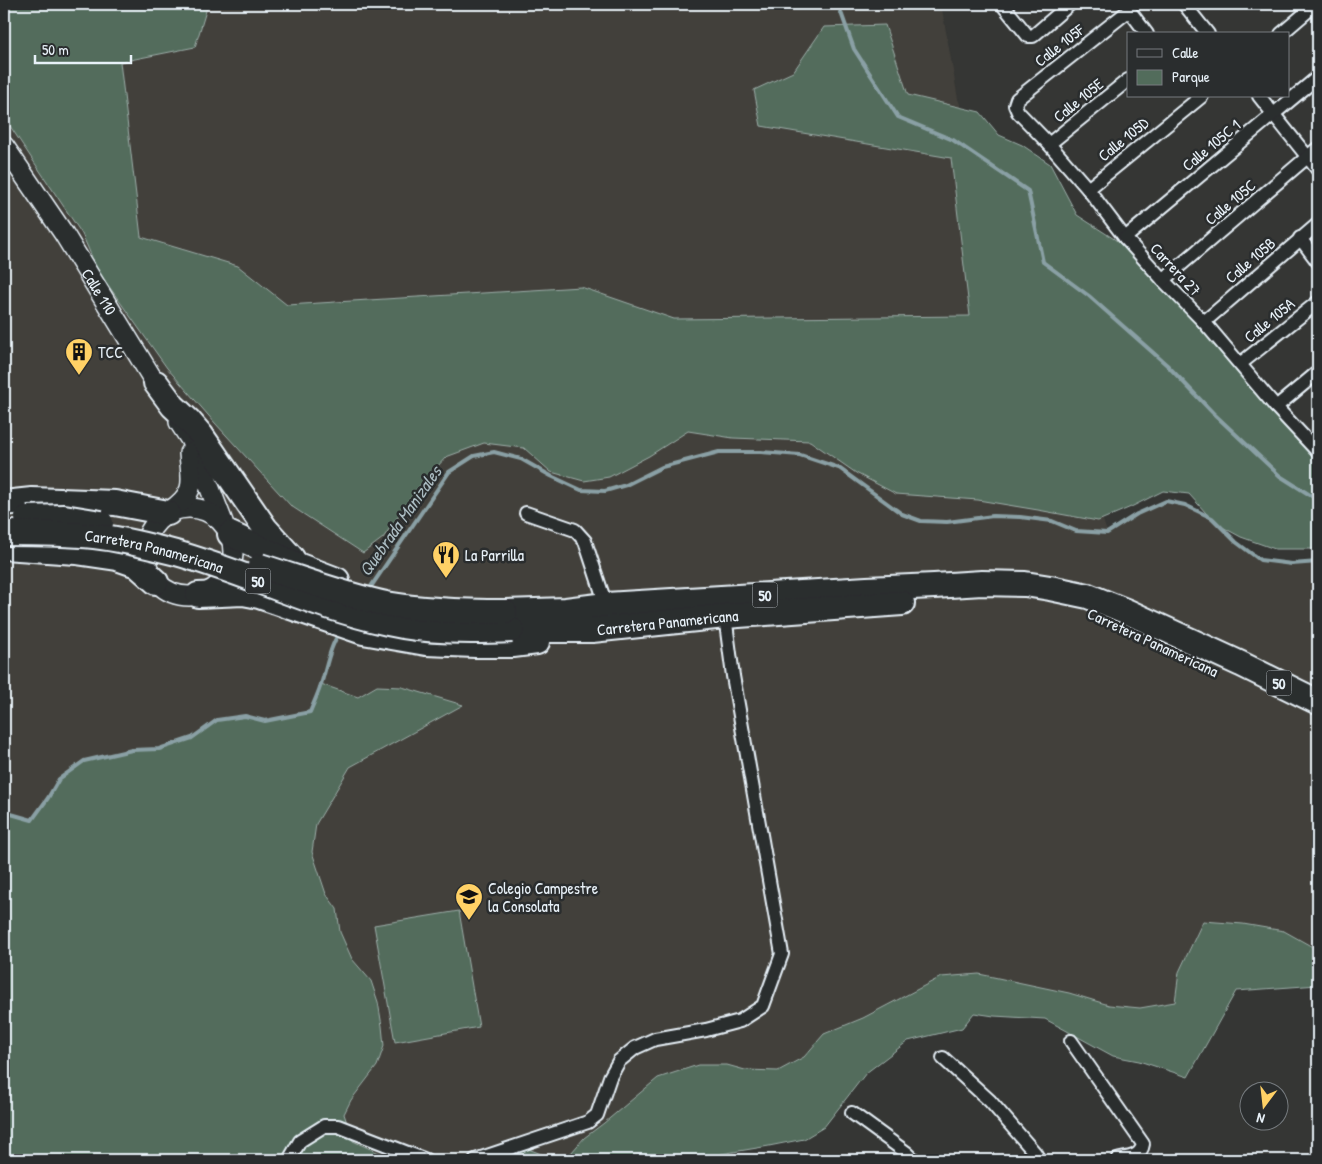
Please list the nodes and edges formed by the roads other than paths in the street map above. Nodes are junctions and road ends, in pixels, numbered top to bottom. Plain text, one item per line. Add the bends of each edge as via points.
1 (1002, 4) edge
2 (1070, 4) edge
3 (1184, 4) edge
4 (1316, 4) edge
5 (1146, 32) edge
6 (1206, 32) edge
7 (1283, 32) edge
8 (1318, 77) edge
9 (1127, 81) edge
10 (1198, 98) edge
11 (1261, 98) edge
12 (1015, 105) joint
13 (1274, 114) junction
14 (1049, 144) junction
15 (4, 146) edge
16 (1318, 148) edge
17 (1308, 156) junction
18 (1318, 170) edge
19 (1088, 189) junction
20 (1318, 224) edge
21 (1125, 238) junction
22 (1300, 238) junction
23 (1318, 262) edge
24 (1163, 280) junction
25 (1318, 302) edge
26 (1204, 322) junction
27 (1240, 364) junction
28 (1318, 372) edge
29 (156, 383) junction
30 (1276, 407) junction
31 (190, 439) junction
32 (1317, 449) edge
33 (169, 512) junction
34 (526, 513) dead end
35 (4, 518) edge
36 (227, 528) junction
37 (4, 547) edge
38 (300, 566) junction
39 (156, 582) junction
40 (198, 595) junction
41 (606, 605) junction
42 (566, 610) junction
43 (725, 616) junction
44 (508, 621) junction
45 (592, 630) junction
46 (1318, 702) edge
47 (1318, 719) edge
48 (1071, 1041) dead end
49 (943, 1058) dead end
50 (852, 1113) dead end
51 (289, 1160) edge
52 (426, 1160) edge
53 (475, 1160) edge
54 (914, 1160) edge
55 (1039, 1160) edge
56 (1118, 1160) edge

1 - 2 street via 1028,36 1033,36
3 - 6 street
4 - 7 street
5 - 12 street, Calle 105F via 1127,12 1017,99
8 - 13 street, Calle 105C 1
9 - 14 street, Calle 105E
10 - 19 street, Calle 105D
11 - 13 street
12 - 14 street, Carrera 27
13 - 17 street
13 - 21 street, Calle 105C 1
14 - 19 street, Carrera 27
15 - 29 main road, Calle 110 via 64,234
16 - 17 street, Calle 105C
17 - 18 street
17 - 24 street, Calle 105C
19 - 21 street, Carrera 27
20 - 22 street, Calle 105B
21 - 24 street, Carrera 27
22 - 23 street
22 - 26 street, Calle 105B
24 - 26 street, Carrera 27
25 - 27 street, Calle 105A
26 - 27 street, Carrera 27
27 - 30 street, Carrera 27
28 - 30 street
29 - 31 main road, Calle 110
29 - 38 highway via 201,435 265,528
30 - 32 street, Carrera 27
31 - 33 main road via 190,488 187,496
31 - 36 main road, Calle 110
33 - 35 highway via 115,503 39,500
33 - 36 main road via 198,508 216,516
33 - 39 main road via 151,528 146,544 146,561
34 - 41 street via 575,530 585,541
35 - 44 highway, Carretera Panamericana / 50, bridge via 64,517 162,534 367,600 403,607 465,612
36 - 38 highway
36 - 40 main road via 234,547 229,573 210,591
37 - 39 highway via 117,558 136,565
38 - 42 highway via 371,592 394,596 433,601 511,600
39 - 40 main road via 175,594
40 - 45 highway via 259,596 363,632 426,643 529,644
41 - 42 highway, Carretera Panamericana / 50
41 - 46 highway, Carretera Panamericana / 50 via 867,588 1025,584 1088,596 1128,612
42 - 44 highway, Carretera Panamericana / 50
43 - 45 highway, Carretera Panamericana / 50
43 - 47 highway, Carretera Panamericana / 50 via 984,597 1025,597 1099,616
43 - 53 street via 782,954 763,1006 740,1021 654,1039 635,1048 619,1061 597,1115 588,1122
44 - 45 highway, Carretera Panamericana / 50
48 - 56 street via 1143,1144 1137,1155
49 - 55 street via 990,1101
50 - 54 street
51 - 52 street via 300,1141 324,1126 338,1126

